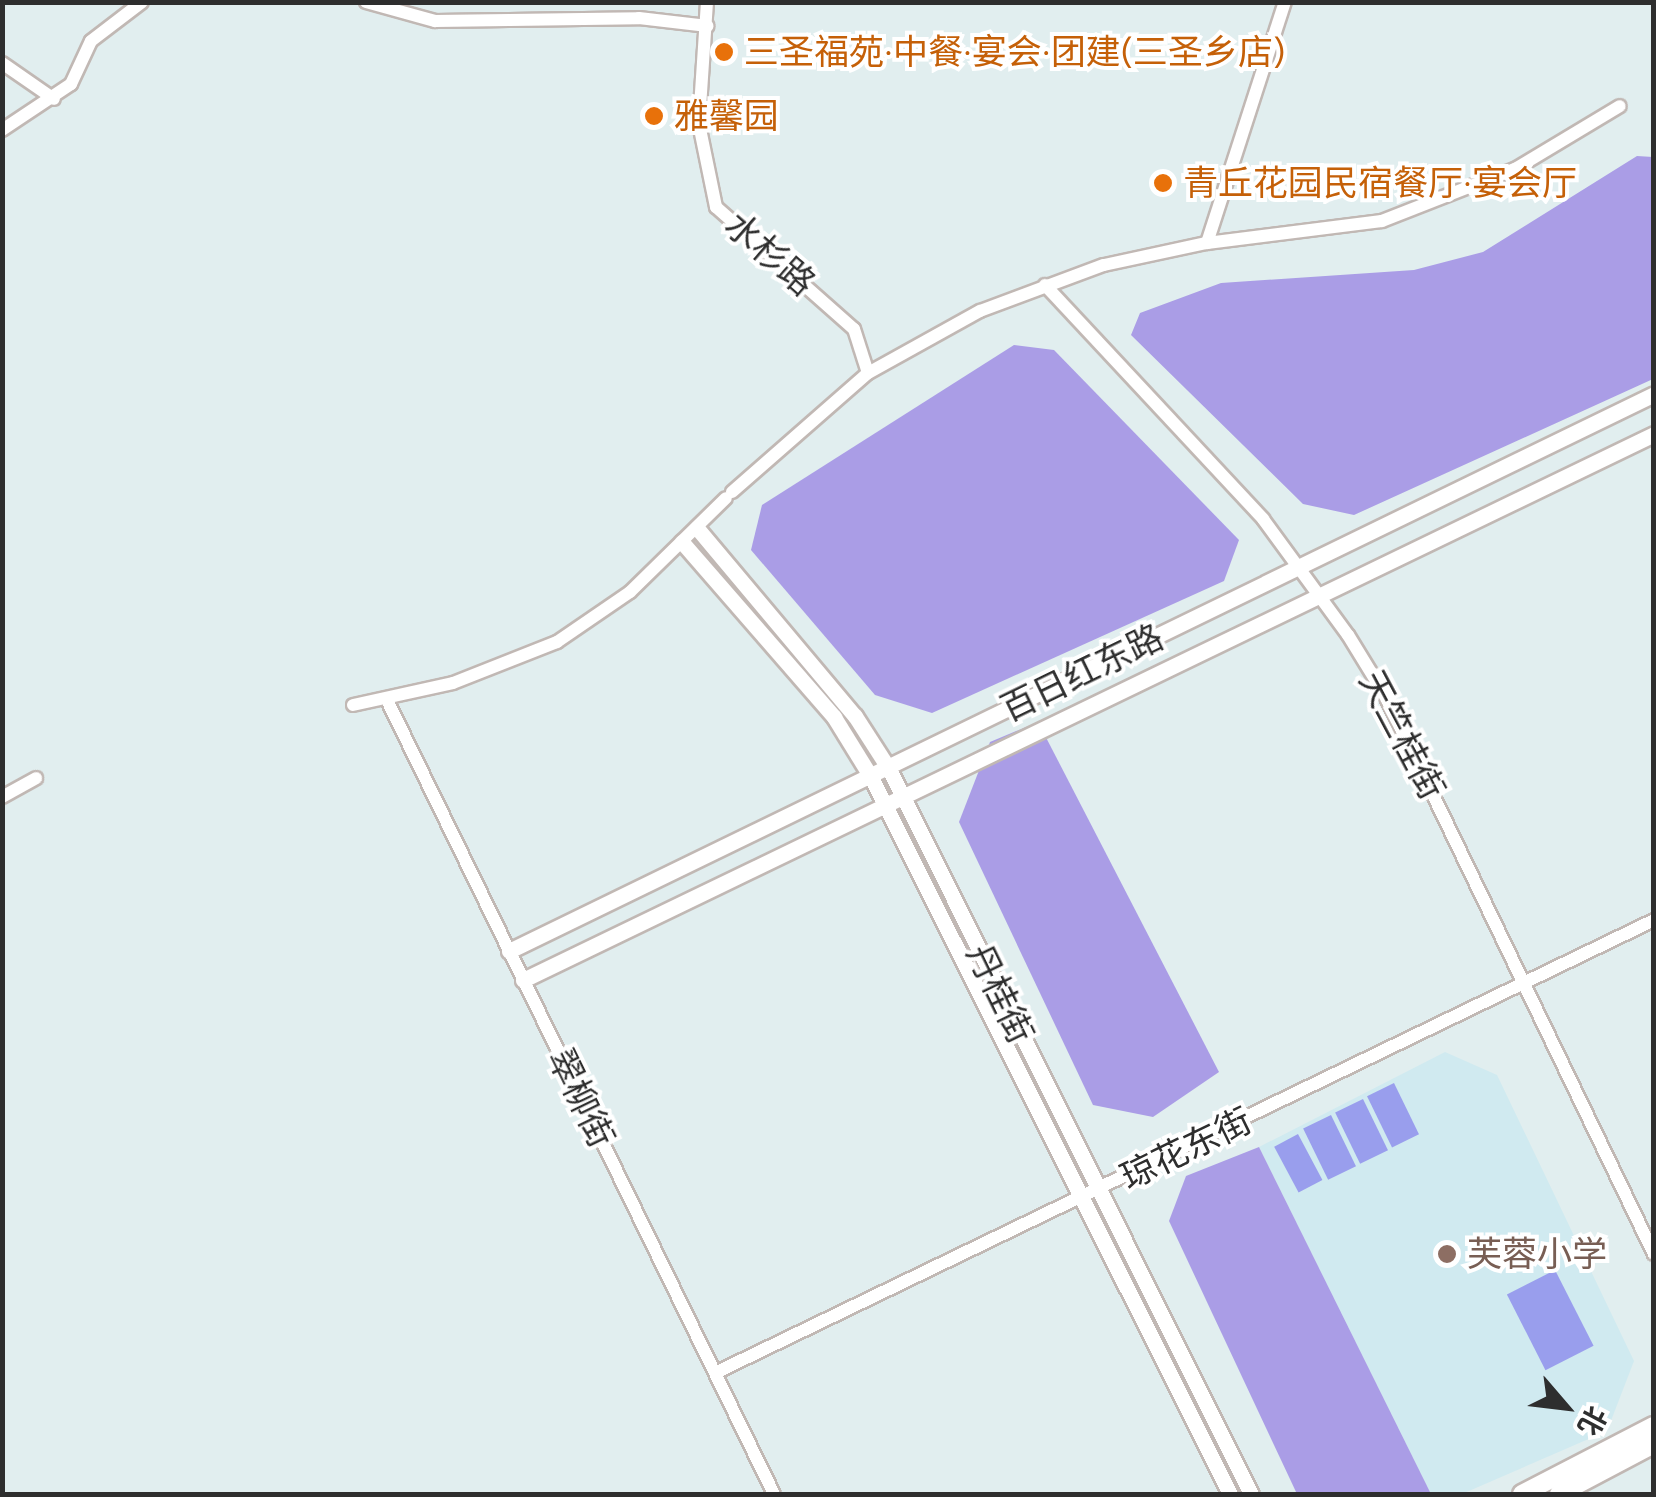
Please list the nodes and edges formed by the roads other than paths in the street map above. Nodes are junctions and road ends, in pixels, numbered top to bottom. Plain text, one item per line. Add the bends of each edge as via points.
1 (142, 2) edge
2 (366, 2) edge
3 (707, 2) edge
4 (1284, 2) edge
5 (708, 26) junction
6 (2, 63) edge
7 (54, 99) junction
8 (1620, 106) dead end
9 (2, 130) edge
10 (1207, 242) junction
11 (1046, 286) junction
12 (868, 373) junction
13 (1654, 394) edge
14 (1654, 434) edge
15 (697, 528) junction
16 (682, 542) junction
17 (1298, 566) junction
18 (1320, 596) junction
19 (388, 702) junction
20 (354, 705) dead end
21 (889, 768) junction
22 (871, 777) junction
23 (36, 778) dead end
24 (2, 797) edge
25 (902, 798) junction
26 (885, 806) junction
27 (1654, 920) edge
28 (509, 951) junction
29 (524, 980) junction
30 (1526, 984) junction
31 (1099, 1192) junction
32 (1082, 1200) junction
33 (1654, 1254) edge
34 (715, 1373) junction
35 (1654, 1426) edge
36 (1654, 1444) edge
37 (774, 1494) edge
38 (1230, 1494) edge
39 (1251, 1494) edge
40 (1522, 1494) edge
41 (1559, 1494) edge

1 - 7 street via 91,42 72,84
2 - 5 street via 436,22 640,18
3 - 5 street, 水杉路
4 - 10 street
5 - 12 street, 水杉路 via 699,124 716,208 854,329
6 - 7 street
7 - 9 street
8 - 10 street via 1516,169 1382,221
10 - 11 street
11 - 12 street via 980,311
11 - 17 street, 天竺桂街 via 1251,506
12 - 15 street
13 - 17 street, 百日红东路
14 - 18 street, 百日红东路
15 - 16 street
15 - 21 street, 丹桂街 via 854,716
16 - 19 street via 630,592 558,642
16 - 22 street, 丹桂街 via 834,717
17 - 18 street, 天竺桂街
17 - 21 street, 百日红东路
18 - 25 street, 百日红东路
18 - 30 street, 天竺桂街 via 1386,696
19 - 20 street
19 - 28 street, 翠柳街
21 - 22 street, 百日红东路
21 - 25 street, 丹桂街
22 - 26 street, 丹桂街
22 - 28 street, 百日红东路
23 - 24 street
25 - 26 street, 百日红东路
25 - 31 street, 丹桂街
26 - 29 street, 百日红东路
26 - 32 street, 丹桂街
27 - 30 street, 琼花东街
28 - 29 street, 翠柳街
29 - 34 street, 翠柳街
30 - 31 street, 琼花东街
30 - 33 street, 天竺桂街
31 - 32 street, 琼花东街
31 - 39 street, 丹桂街
32 - 34 street, 琼花东街
32 - 38 street, 丹桂街
34 - 37 street, 翠柳街
35 - 40 main road
36 - 41 main road

